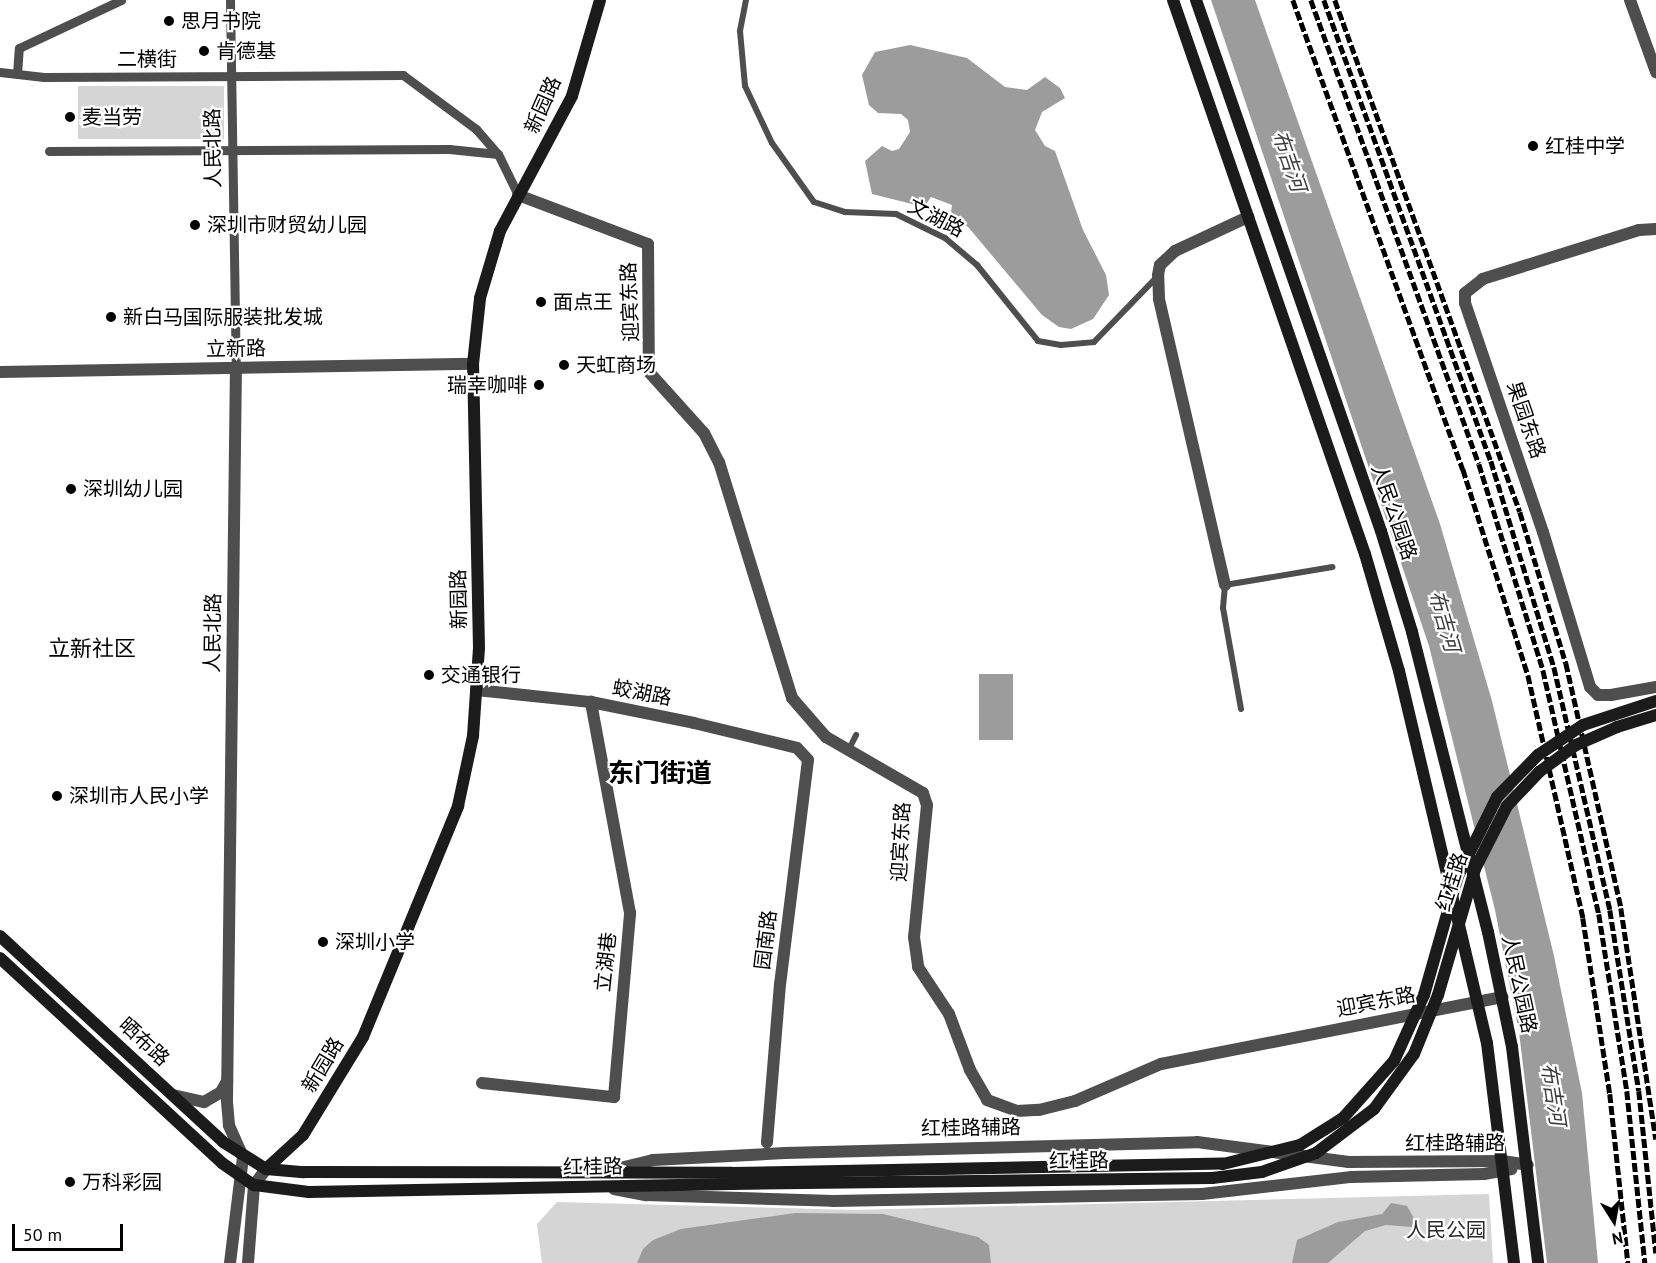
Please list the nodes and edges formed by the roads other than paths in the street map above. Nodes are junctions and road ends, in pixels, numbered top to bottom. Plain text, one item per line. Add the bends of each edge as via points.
1 (121, 0) edge
2 (230, 0) edge
3 (600, 0) edge
4 (746, 0) edge
5 (1173, 0) edge
6 (1196, 0) edge
7 (1630, 0) edge
8 (0, 72) edge
9 (1656, 72) edge
10 (17, 74) junction
11 (231, 76) junction
12 (233, 148) junction
13 (49, 151) dead end
14 (498, 154) junction
15 (518, 195) junction
16 (1248, 217) junction
17 (1656, 229) edge
18 (1158, 275) junction
19 (473, 364) junction
20 (236, 368) junction
21 (0, 372) edge
22 (1332, 567) dead end
23 (1225, 585) junction
24 (1656, 687) edge
25 (476, 690) junction
26 (1656, 701) edge
27 (591, 702) junction
28 (1241, 709) dead end
29 (1656, 715) edge
30 (856, 735) dead end
31 (797, 748) joint
32 (848, 752) junction
33 (0, 936) edge
34 (0, 958) edge
35 (1502, 997) junction
36 (1479, 1001) junction
37 (227, 1080) junction
38 (482, 1083) dead end
39 (173, 1095) junction
40 (767, 1142) dead end
41 (243, 1157) junction
42 (1528, 1165) junction
43 (1504, 1166) junction
44 (266, 1169) junction
45 (239, 1176) junction
46 (732, 1178) junction
47 (600, 1180) junction
48 (254, 1185) junction
49 (230, 1263) edge
50 (248, 1263) edge
51 (1514, 1263) edge
52 (1538, 1263) edge

1 - 10 street via 19,48
2 - 11 street, 人民北路
3 - 15 main road, 新园路 via 561,122
4 - 18 lane, 文湖路 via 740,31 745,86 771,143 814,202 845,212 896,214 945,238 977,265 1038,341 1061,345 1094,342
5 - 16 main road, 人民公园路
6 - 35 main road, 人民公园路 via 1391,562 1455,800
7 - 9 street
8 - 10 street, 二横街
10 - 11 street, 二横街
11 - 12 street, 人民北路
11 - 14 street, 二横街 via 403,75 476,129
12 - 13 street
12 - 14 street via 449,149
12 - 20 street, 人民北路
14 - 15 street
15 - 19 main road, 新园路 via 488,262
15 - 32 street, 迎宾东路 via 648,244 650,372 704,433 719,462 792,698 805,718
16 - 18 street via 1175,251 1160,265
16 - 36 main road, 人民公园路 via 1386,622
17 - 24 street, 果园东路 via 1639,230 1483,279 1465,293 1465,303 1543,532 1590,687 1598,695 1611,695
18 - 23 street via 1159,298
19 - 20 street, 立新路
19 - 25 main road, 新园路 via 479,648
20 - 21 street, 立新路
20 - 37 street, 人民北路
22 - 23 lane
23 - 28 lane via 1223,608
25 - 27 street, 蛟湖路
25 - 44 main road, 新园路 via 473,736 458,806 363,1037 303,1135
26 - 46 main road, 红桂路, bridge via 1583,725 1538,755 1497,797 1458,876 1424,995 1394,1061 1343,1118 1300,1144 1246,1161 1214,1164
27 - 31 street, 蛟湖路
27 - 38 street, 立湖巷 via 630,913 614,1097
29 - 46 main road, 红桂路, bridge via 1576,745 1539,772 1508,806 1475,868 1438,995 1414,1054 1374,1109 1316,1153 1262,1172 1212,1178
30 - 32 lane
31 - 40 street, 园南路 via 808,760 780,984
32 - 36 street, 迎宾东路 via 923,793 927,805 914,937 918,967 949,1014 980,1090 1002,1108 1017,1111 1061,1105 1161,1064
33 - 39 main road, 晒布路
34 - 45 main road, 晒布路
35 - 36 street, 迎宾东路
35 - 42 main road, 人民公园路
36 - 43 main road, 人民公园路
37 - 39 street via 221,1092 204,1102
37 - 41 street, 人民北路 via 229,1125
39 - 41 main road, 晒布路
41 - 44 main road, 晒布路
41 - 45 street
42 - 43 street, 红桂路辅路
42 - 52 main road, 人民公园路
43 - 47 street, 红桂路辅路 via 1352,1177 1237,1193 833,1201 646,1195
43 - 47 street, 红桂路辅路 via 1303,1158 1224,1143 1090,1144 653,1160
43 - 51 main road, 人民公园路
44 - 47 main road, 红桂路
44 - 48 street
45 - 48 main road, 晒布路
45 - 49 street
46 - 47 main road, 红桂路
47 - 48 main road, 红桂路 via 302,1192
48 - 50 street

